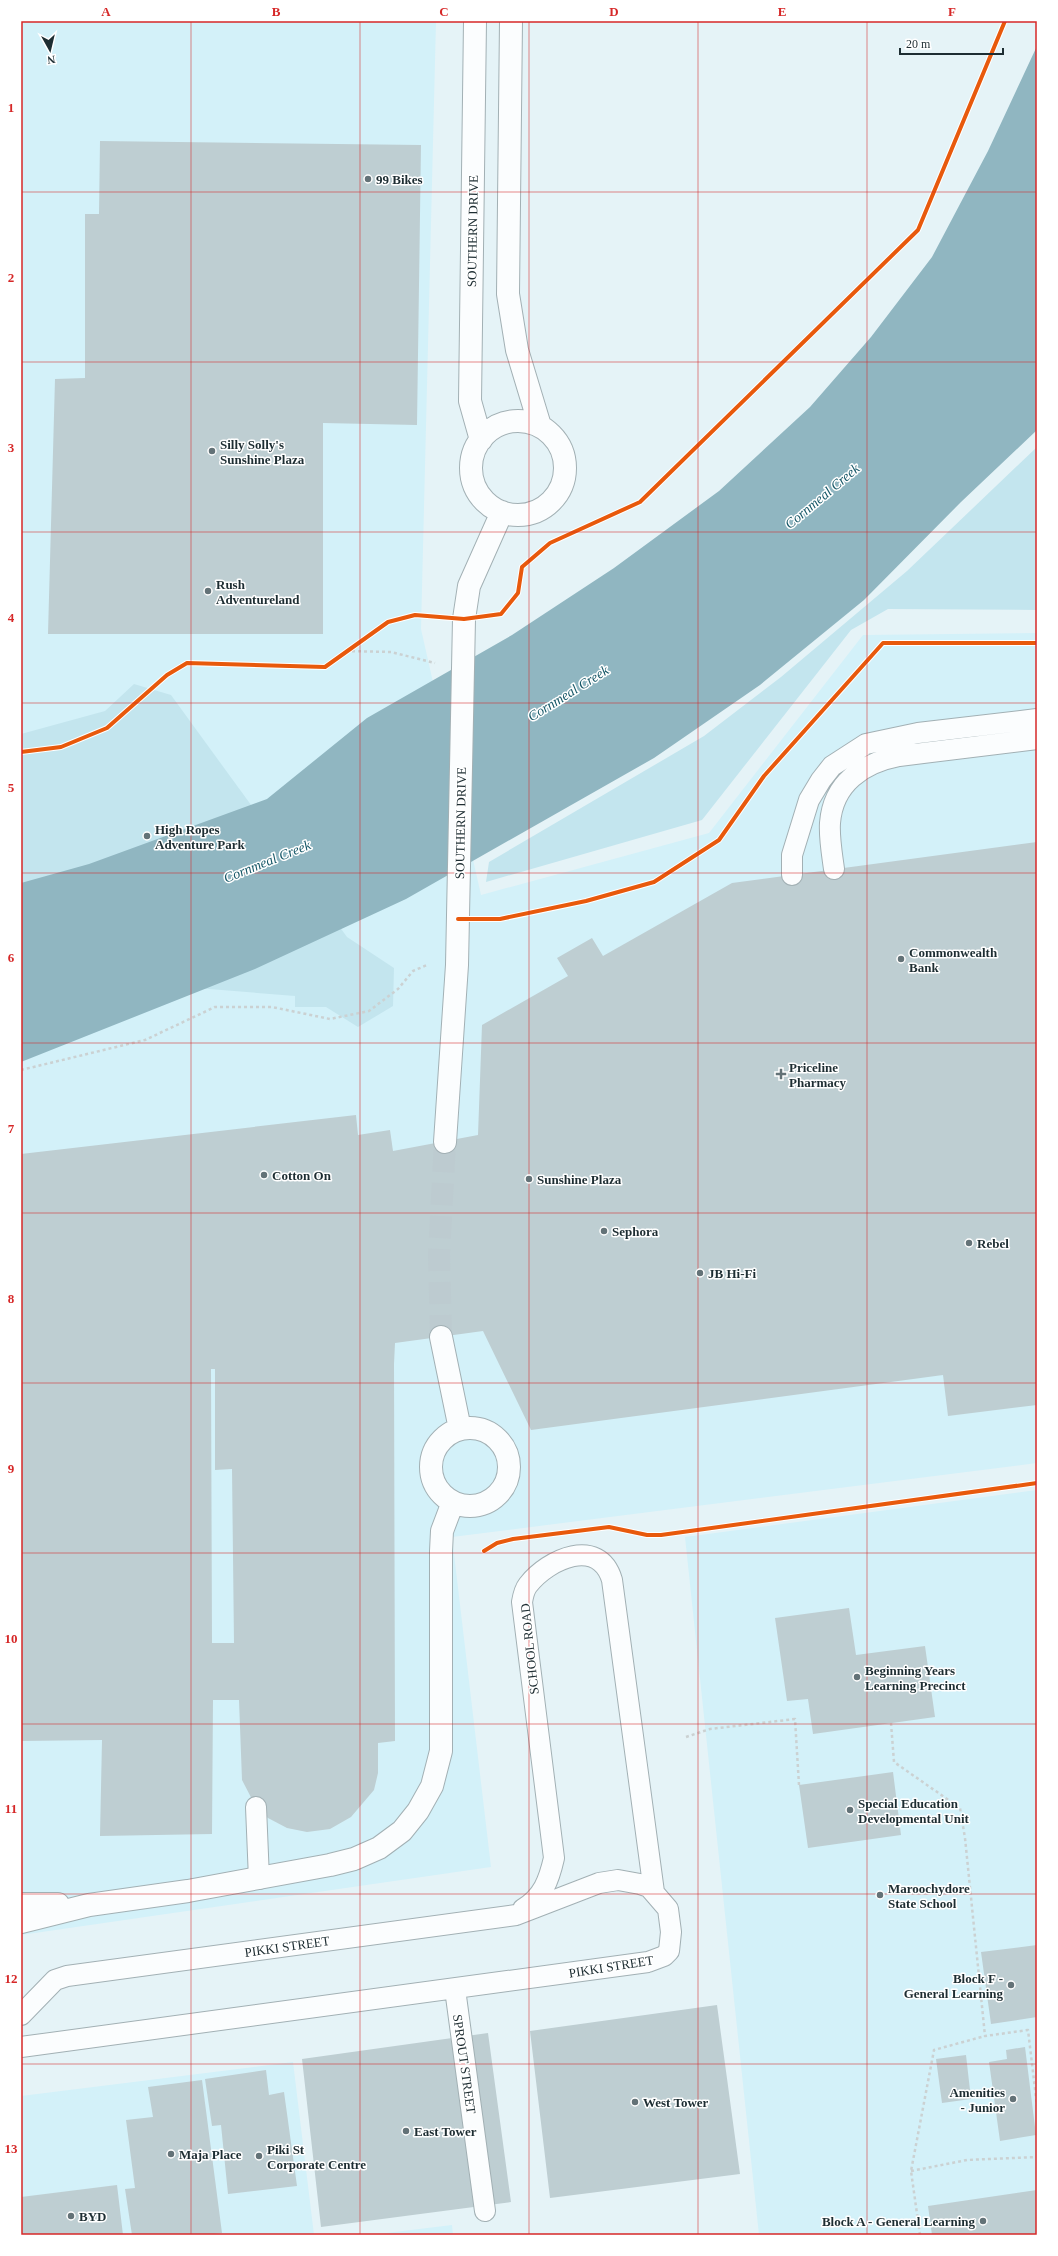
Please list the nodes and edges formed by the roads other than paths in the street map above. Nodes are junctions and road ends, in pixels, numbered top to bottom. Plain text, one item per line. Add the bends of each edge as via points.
1 (475, 21) edge
2 (512, 21) edge
3 (540, 426) junction
4 (481, 440) junction
5 (502, 512) junction
6 (1037, 719) edge
7 (1037, 739) edge
8 (834, 869) dead end
9 (792, 875) dead end
10 (445, 1142) tunnel mouth
11 (441, 1337) tunnel mouth
12 (460, 1429) junction
13 (453, 1502) junction
14 (256, 1807) dead end
15 (259, 1879) junction
16 (654, 1892) junction
17 (21, 1904) edge
18 (89, 1905) junction
19 (502, 1917) junction
20 (21, 1922) edge
21 (455, 1989) junction
22 (21, 2015) edge
23 (21, 2047) edge
24 (484, 2211) dead end

1 - 4 street, SOUTHERN DRIVE via 470,401
2 - 3 street via 508,294 516,350
3 - 4 street via 527,422 508,422 490,430
3 - 5 street via 552,435 562,448 564,479 558,494 547,505 533,512 517,515
4 - 5 street via 474,453 473,481 489,504
5 - 10 street, SOUTHERN DRIVE via 469,586 464,636 457,965
6 - 9 lane via 918,733 866,744 832,766 808,800 792,855
7 - 8 lane via 899,756 878,760 860,770 844,784 835,802 830,823
11 - 12 street
12 - 13 street via 439,1443 433,1454 431,1466 433,1479 440,1491
12 - 13 street via 484,1430 494,1436 502,1444 509,1468 507,1481 491,1500 465,1506
13 - 15 street via 442,1538 440,1613 443,1731 432,1786 418,1811 402,1831 379,1848 354,1859
14 - 15 lane
15 - 18 street
16 - 19 lane, PIKKI STREET via 649,1887 636,1883 622,1880 606,1881 531,1911
16 - 19 lane, SCHOOL ROAD via 612,1580 607,1566 601,1559 589,1555 574,1557 554,1563 538,1574 525,1590 522,1602 554,1858 548,1881 541,1894 518,1912
16 - 21 lane, PIKKI STREET via 669,1911 671,1939 669,1951 664,1956 648,1962
17 - 18 street
18 - 20 street
19 - 22 lane, PIKKI STREET via 67,1976 54,1980
21 - 23 lane, PIKKI STREET
21 - 24 lane, SPROUT STREET

